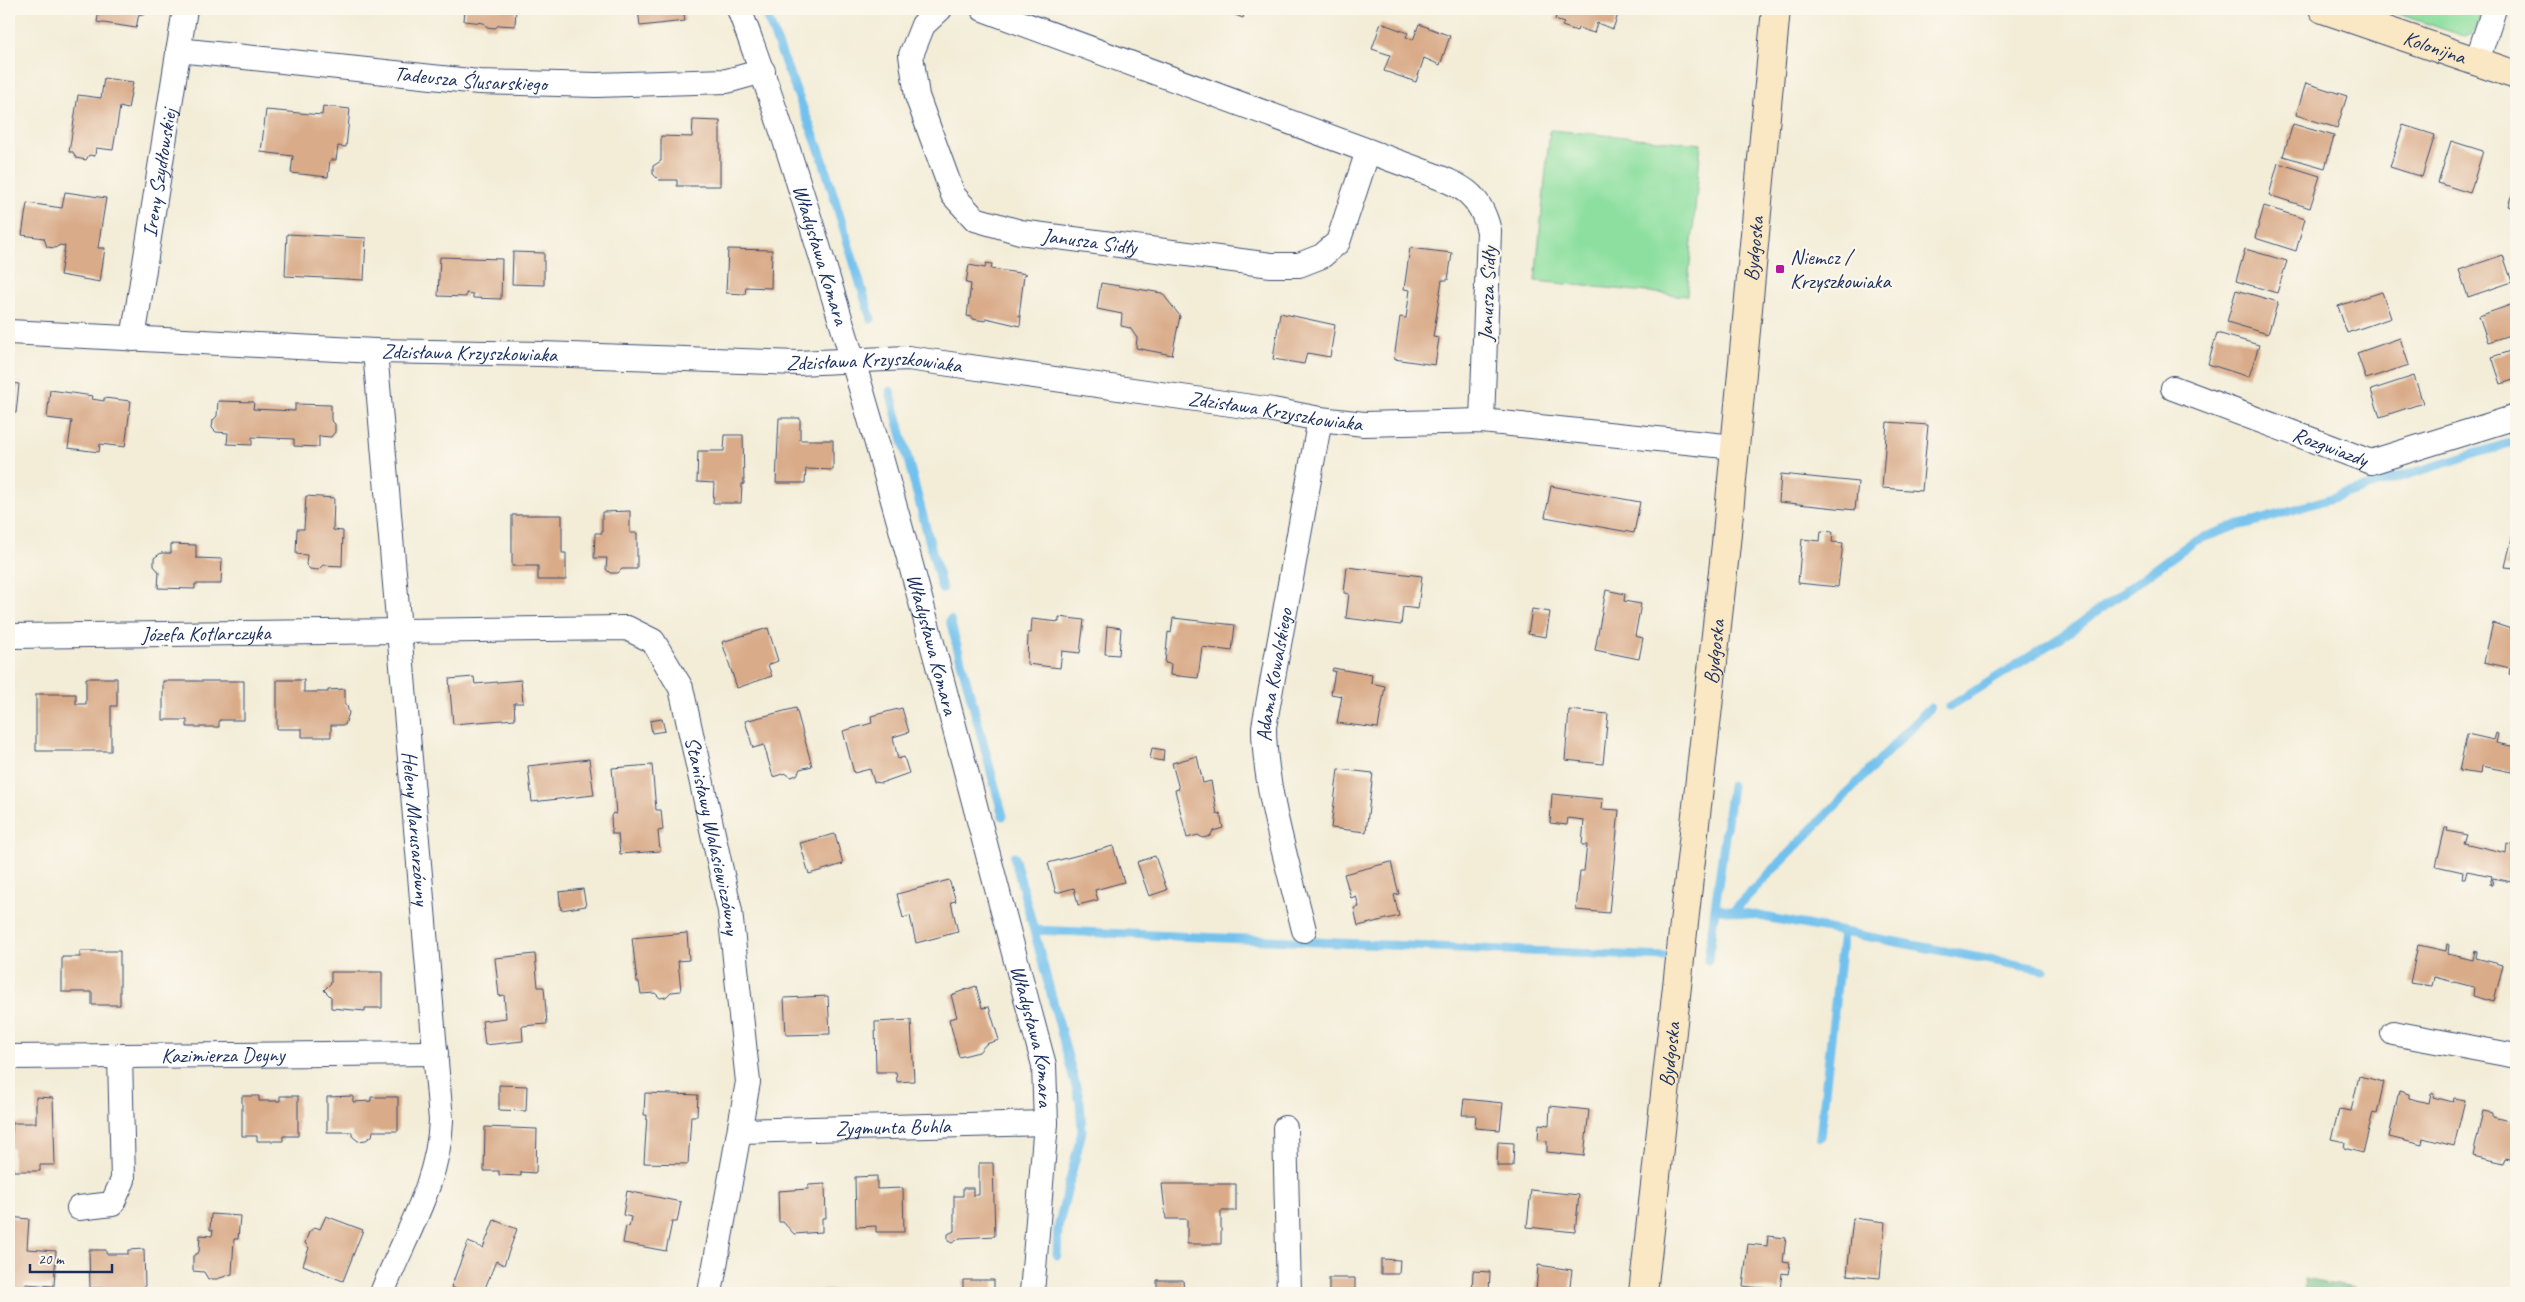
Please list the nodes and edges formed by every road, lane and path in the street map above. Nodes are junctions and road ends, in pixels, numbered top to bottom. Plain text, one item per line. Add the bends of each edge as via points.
1 (185, 9) edge
2 (739, 9) edge
3 (940, 9) edge
4 (983, 9) edge
5 (1776, 9) edge
6 (2323, 9) edge
7 (2494, 9) edge
8 (178, 50) junction
9 (2477, 61) junction
10 (763, 71) junction
11 (2516, 75) edge
12 (1368, 151) junction
13 (9, 332) edge
14 (132, 338) junction
15 (375, 351) junction
16 (853, 359) junction
17 (2173, 388) dead end
18 (2516, 417) edge
19 (1320, 420) junction
20 (1482, 421) junction
21 (1736, 447) junction
22 (400, 632) junction
23 (11, 636) dead end
24 (1304, 930) dead end
25 (2393, 1033) dead end
26 (436, 1053) junction
27 (120, 1056) junction
28 (2516, 1056) edge
29 (9, 1057) edge
30 (1046, 1123) junction
31 (1284, 1128) dead end
32 (741, 1130) junction
33 (79, 1208) dead end
34 (382, 1293) edge
35 (710, 1293) edge
36 (1032, 1293) edge
37 (1289, 1293) edge
38 (1643, 1293) edge

1 - 8 street, Ireny Szydłowskiej
2 - 10 street, Władysława Komara
3 - 12 street, Janusza Sidły via 923,25 911,54 916,96 952,195 975,219 1020,232 1271,265 1298,265 1322,256 1338,242
4 - 12 street, Janusza Sidły
5 - 21 street, Bydgoska
6 - 9 street, Kolonijna
7 - 9 street
8 - 10 street, Tadeusza Ślusarskiego via 479,82 596,85 727,81
8 - 14 street, Ireny Szydłowskiej
9 - 11 street, Kolonijna
10 - 16 street, Władysława Komara
12 - 20 street, Janusza Sidły via 1452,182 1471,194 1485,211 1489,231
13 - 14 street, Zdzisława Krzyszkowiaka
14 - 15 street, Zdzisława Krzyszkowiaka
15 - 16 street, Zdzisława Krzyszkowiaka via 797,363
15 - 22 street, Heleny Marusarzówny
16 - 19 street, Zdzisława Krzyszkowiaka via 908,358
16 - 30 street, Władysława Komara via 912,566 1044,1065
17 - 18 street, Rozgwiazdy via 2371,462
19 - 20 street, Zdzisława Krzyszkowiaka via 1364,424
19 - 24 street, Adama Kowalskiego via 1264,727 1273,798
20 - 21 street, Zdzisława Krzyszkowiaka
21 - 38 street, Bydgoska
22 - 23 street, Józefa Kotlarczyka
22 - 26 street, Heleny Marusarzówny
22 - 32 street, Stanisławy Walasiewiczówny via 627,628 653,641 681,688 726,885 748,1082
25 - 28 street
26 - 27 street, Kazimierza Deyny
26 - 34 street, Heleny Marusarzówny via 441,1142 428,1190
27 - 29 street, Kazimierza Deyny
27 - 33 street via 124,1180 112,1204
30 - 32 street, Zygmunta Buhla
30 - 36 street, Władysława Komara
31 - 37 street
32 - 35 street, Stanisławy Walasiewiczówny

